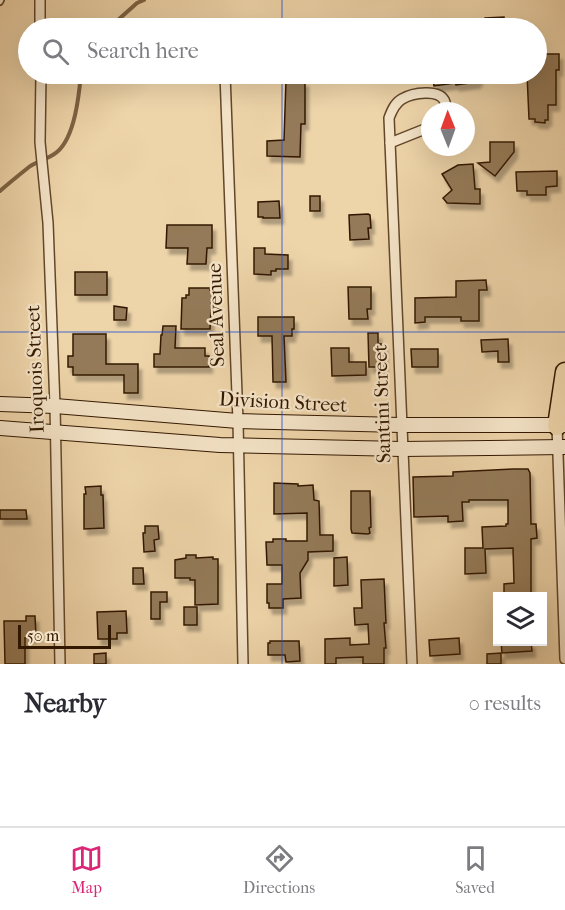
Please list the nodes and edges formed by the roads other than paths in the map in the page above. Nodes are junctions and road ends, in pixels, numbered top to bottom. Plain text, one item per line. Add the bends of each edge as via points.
1 (40, 0) edge
2 (40, 18) edge
3 (41, 84) edge
4 (225, 84) edge
5 (446, 102) edge
6 (421, 131) edge
7 (390, 143) junction
8 (565, 372) edge
9 (0, 404) edge
10 (55, 406) junction
11 (238, 421) junction
12 (401, 425) junction
13 (561, 425) edge
14 (0, 428) edge
15 (55, 432) junction
16 (238, 446) junction
17 (562, 447) edge
18 (402, 449) junction
19 (565, 659) edge
20 (60, 664) edge
21 (243, 664) edge
22 (412, 664) edge

1 - 2 street
3 - 10 street, Iroquois Street via 40,142 48,223
4 - 11 street, Seal Avenue
5 - 7 street, Santini Street via 432,93 402,99 389,118
6 - 7 street
7 - 12 street, Santini Street
8 - 13 highway
9 - 10 main road, Division Street
10 - 11 main road, Division Street
10 - 15 street, Iroquois Street
11 - 12 main road, Division Street
11 - 16 street, Seal Avenue
12 - 13 main road, Division Street
12 - 18 street, Santini Street
13 - 17 street
14 - 15 main road
15 - 16 main road
15 - 20 street, Iroquois Street
16 - 18 main road
16 - 21 street, Seal Avenue
17 - 18 main road
17 - 19 street
18 - 22 street, Santini Street

